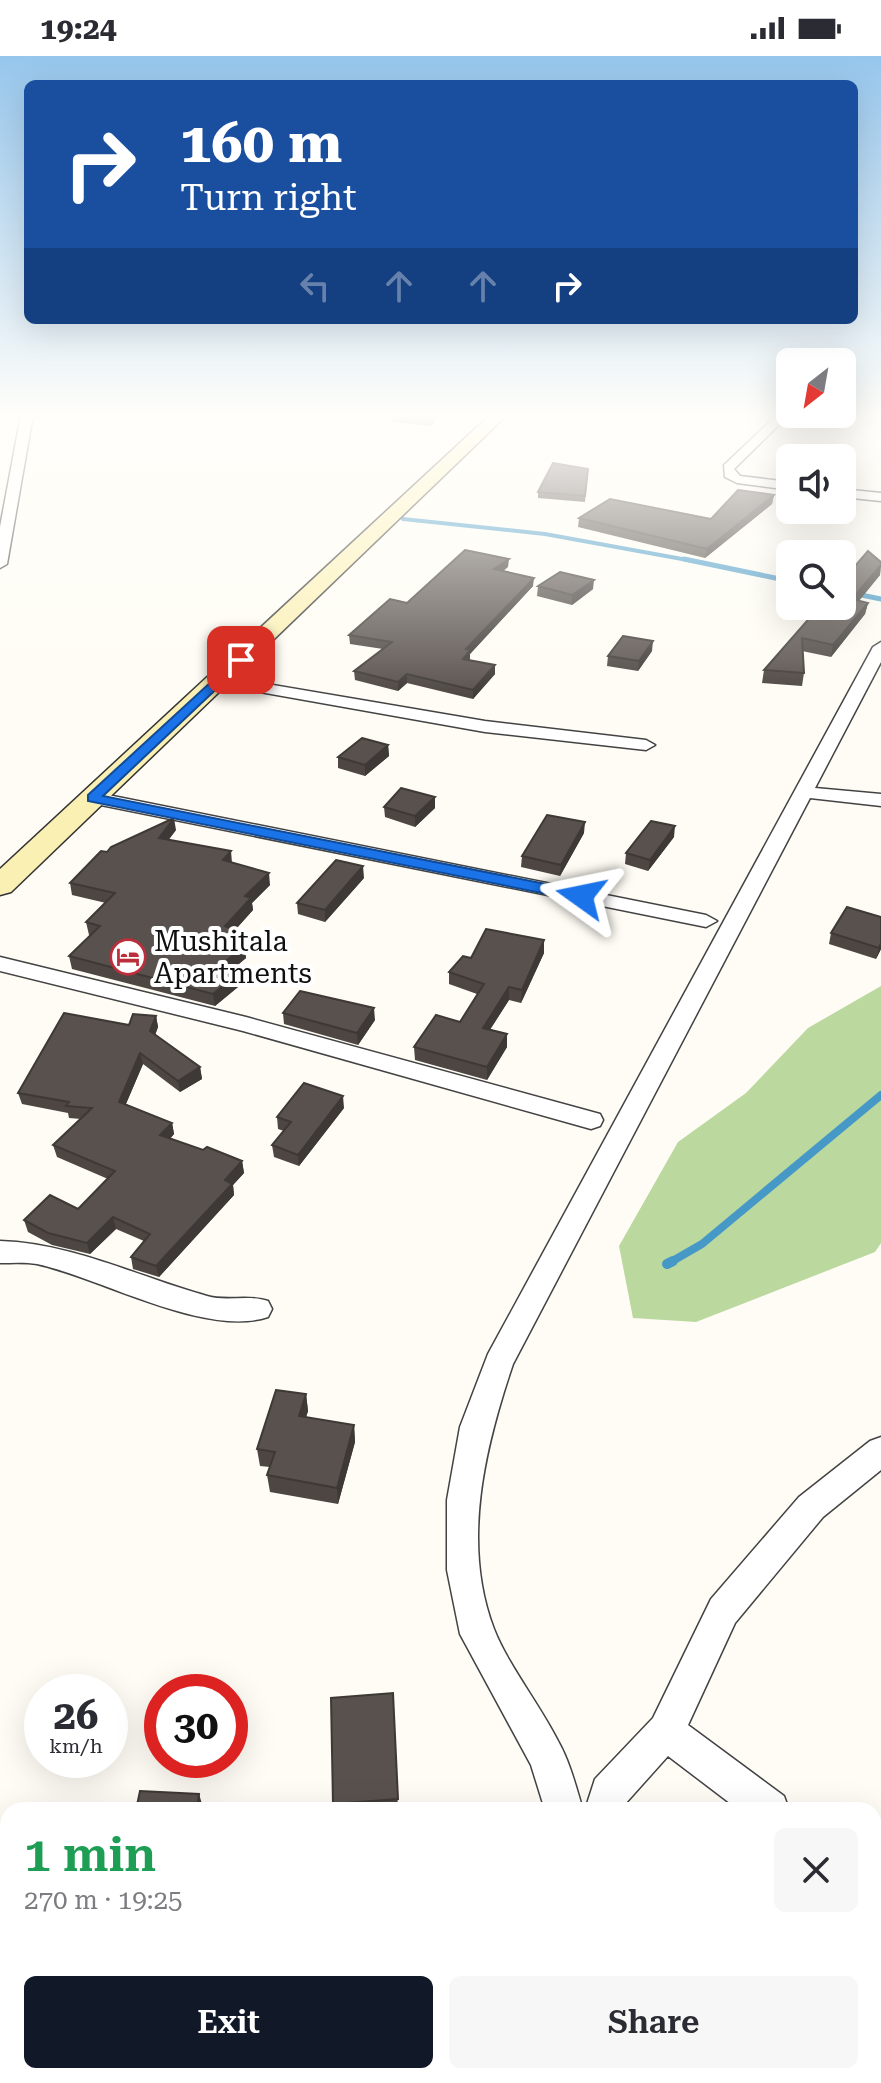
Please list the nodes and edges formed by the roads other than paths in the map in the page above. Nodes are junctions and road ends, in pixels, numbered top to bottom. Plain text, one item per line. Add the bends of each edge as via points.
1 (10, 510) edge
2 (400, 510) edge
3 (0, 564) edge
4 (881, 647) edge
5 (220, 681) junction
6 (646, 745) dead end
7 (802, 792) junction
8 (93, 798) junction
9 (881, 800) edge
10 (0, 886) edge
11 (706, 921) dead end
12 (0, 964) edge
13 (591, 1120) dead end
14 (0, 1252) edge
15 (258, 1309) dead end
16 (881, 1451) edge
17 (666, 1731) junction
18 (561, 1802) edge
19 (606, 1802) edge
20 (759, 1802) edge

1 - 3 street
2 - 5 main road
4 - 7 street
5 - 6 street via 434,720
5 - 8 main road
7 - 9 street
7 - 18 street via 499,1363 476,1427 463,1500 464,1570 478,1634 547,1757
8 - 10 main road
8 - 11 street
12 - 13 street via 246,1024
14 - 15 street via 35,1253 212,1309
16 - 17 street via 811,1507 723,1611
17 - 19 street
17 - 20 street

